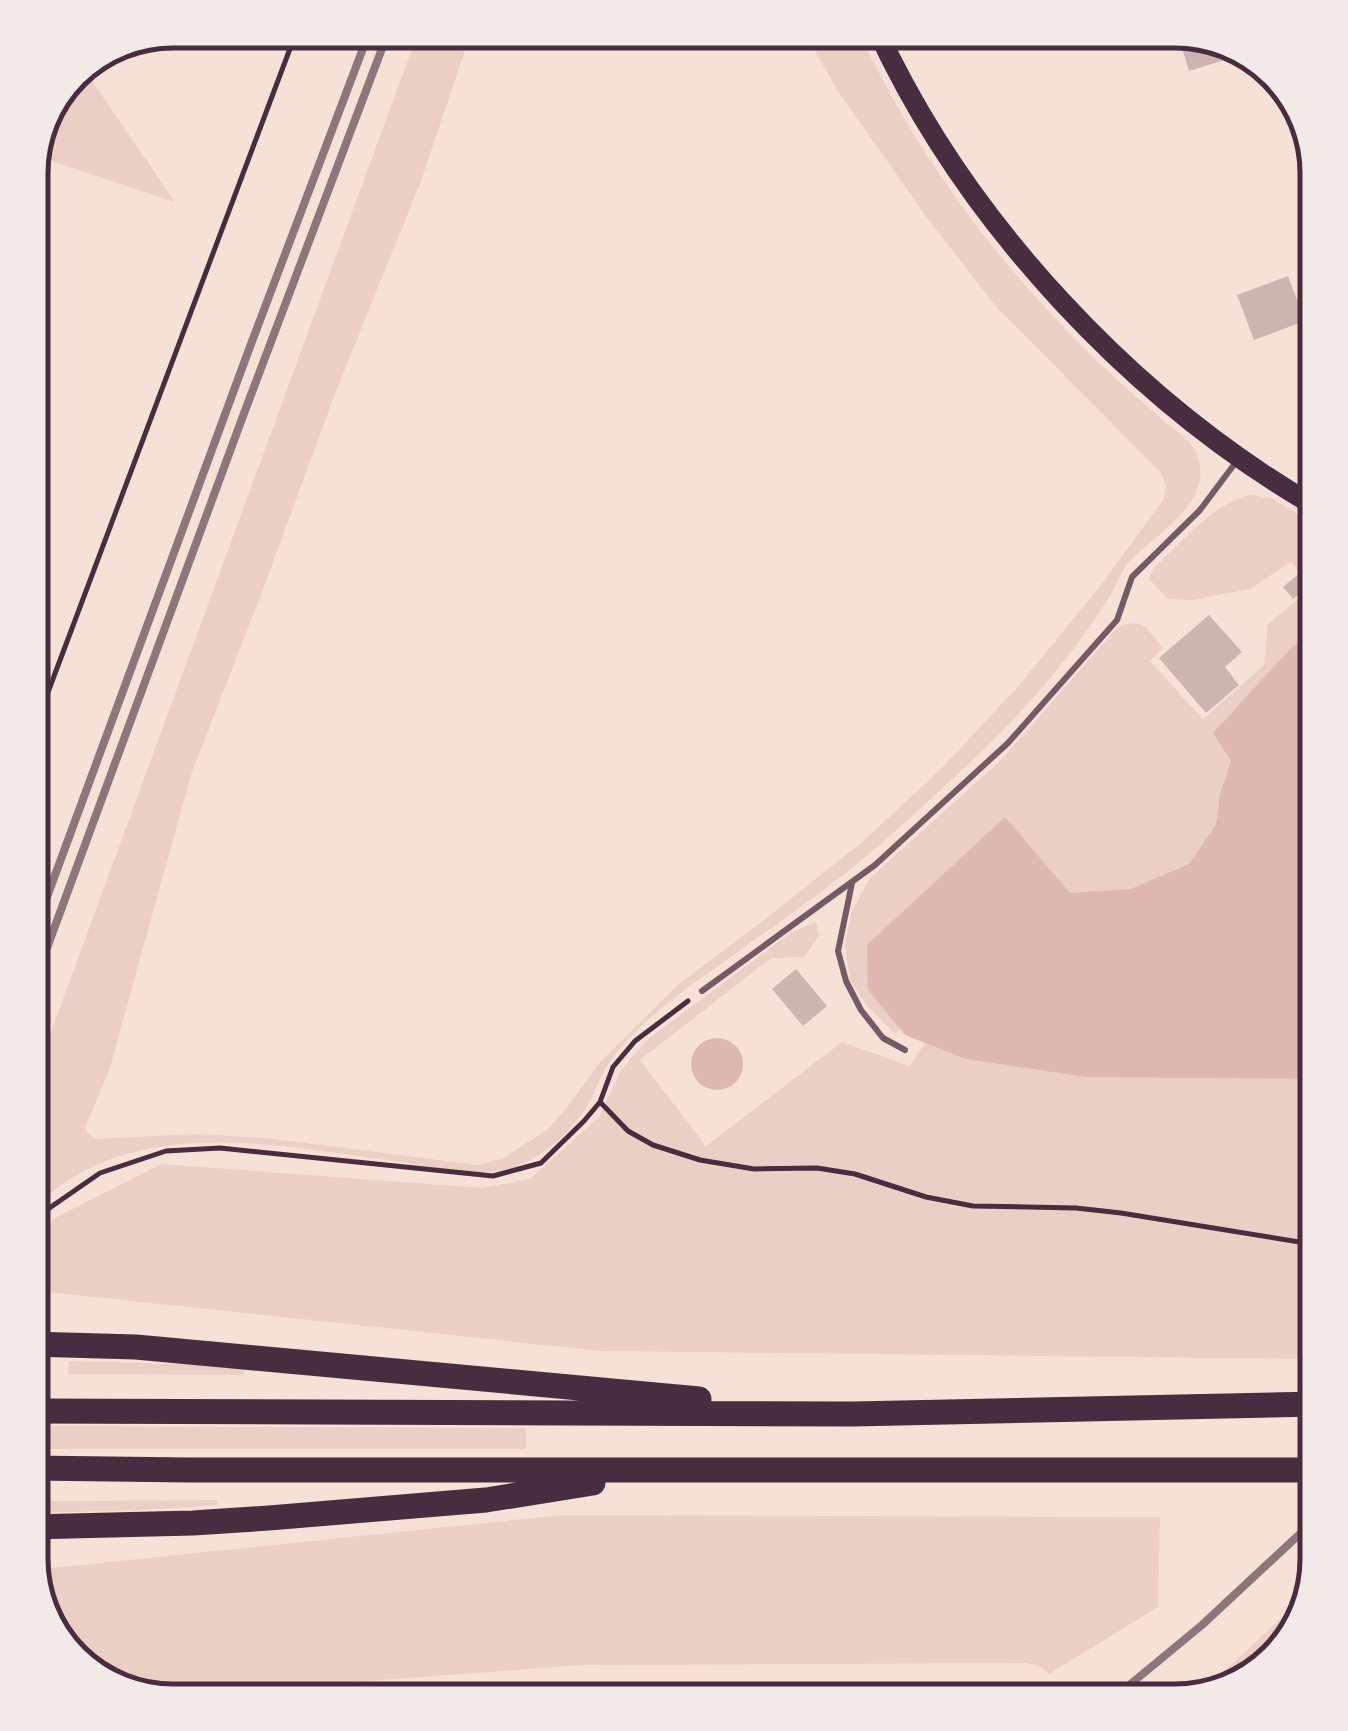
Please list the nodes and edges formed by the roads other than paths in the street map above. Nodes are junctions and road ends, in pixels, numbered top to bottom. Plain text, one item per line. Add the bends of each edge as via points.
1 (887, 48) edge
2 (1240, 457) junction
3 (1300, 496) edge
4 (852, 882) junction
5 (702, 991) road end
6 (905, 1050) dead end
7 (48, 1345) edge
8 (1300, 1404) edge
9 (48, 1411) edge
10 (853, 1414) junction
11 (48, 1468) edge
12 (1300, 1470) edge
13 (668, 1471) junction
14 (48, 1527) edge

1 - 2 main road via 959,172 1037,272 1128,366
2 - 3 main road
2 - 4 lane via 1200,510 1132,577 1117,620 1008,742
4 - 5 lane
4 - 6 lane via 838,951 846,981 883,1038
7 - 10 highway via 136,1347
8 - 10 highway
9 - 10 highway
11 - 13 highway
12 - 13 highway
13 - 14 highway via 486,1500 192,1523

